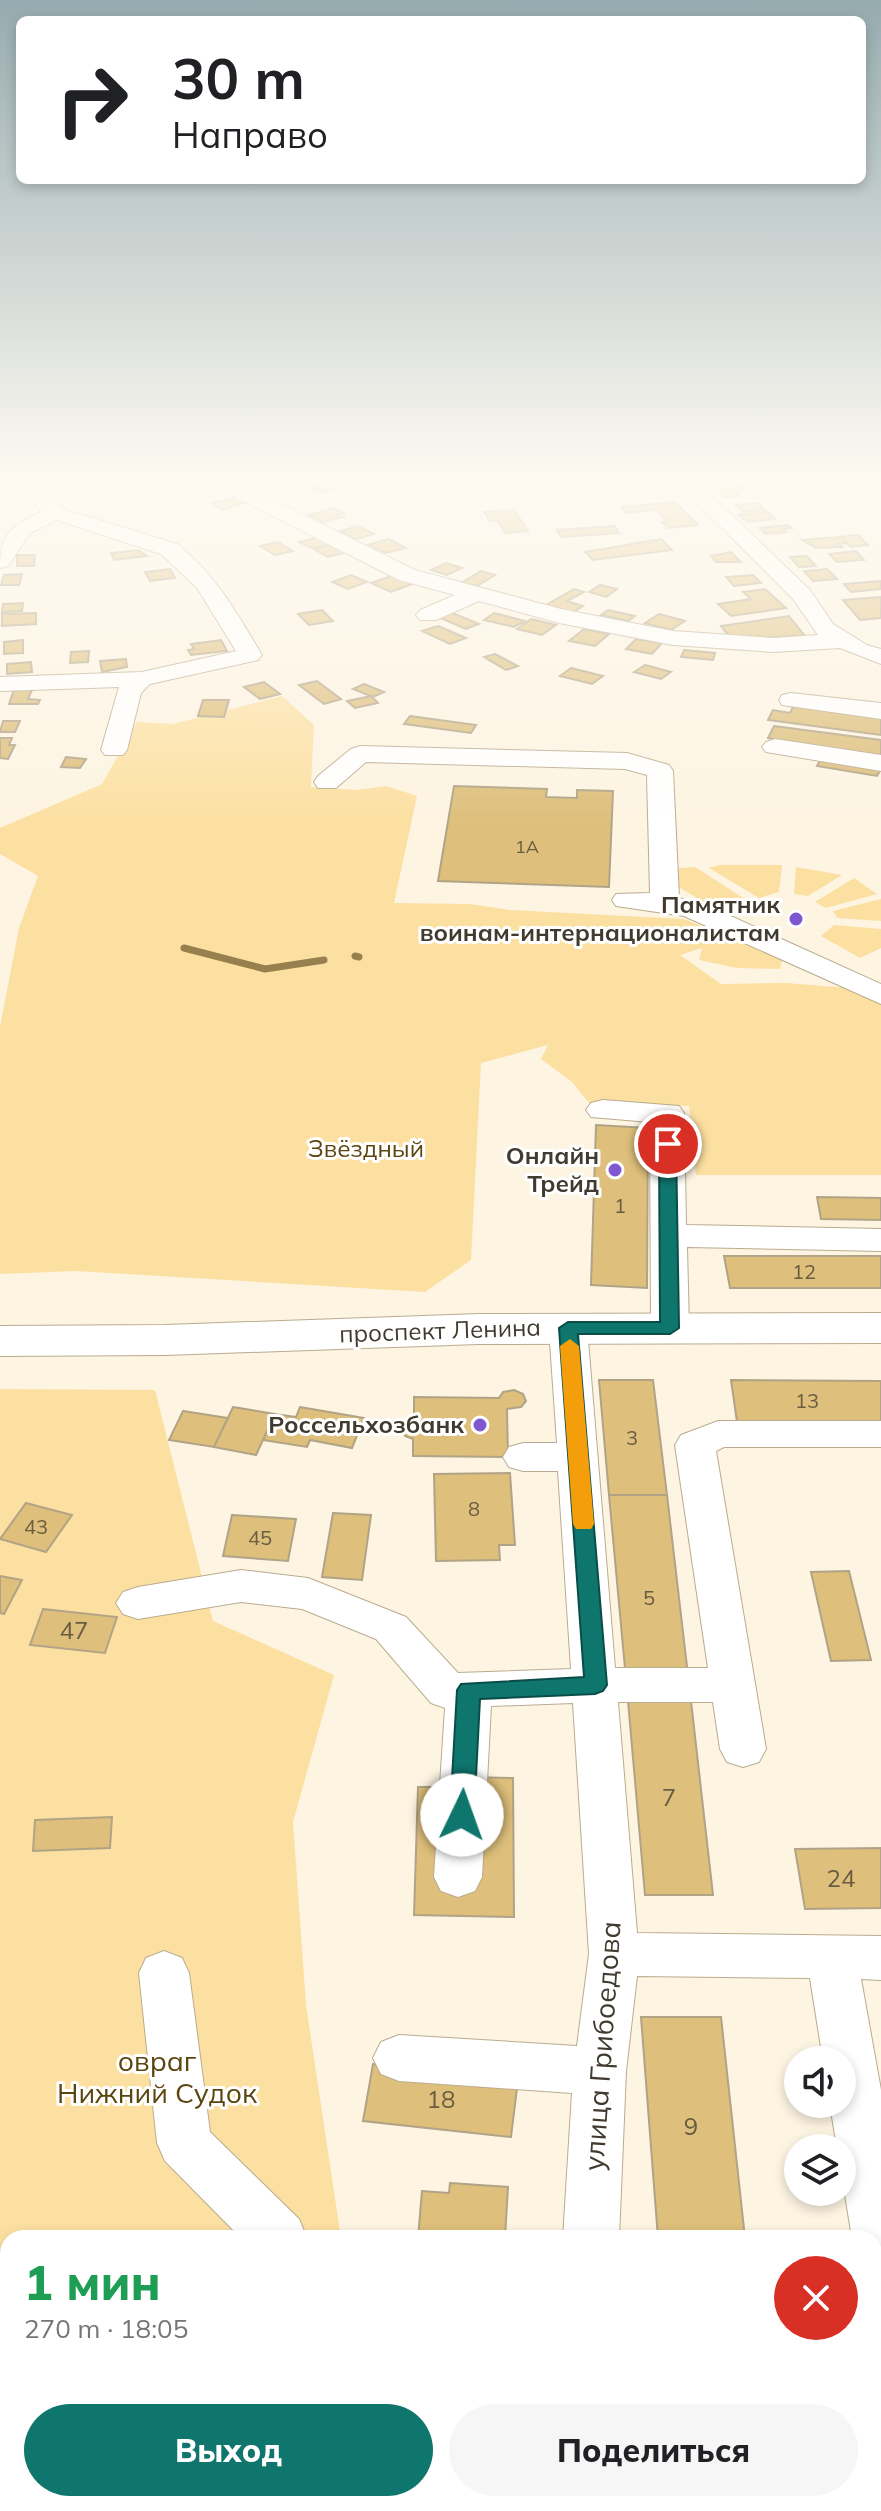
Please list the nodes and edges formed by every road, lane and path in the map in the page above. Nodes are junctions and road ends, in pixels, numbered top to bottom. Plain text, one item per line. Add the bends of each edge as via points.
1 (210, 592) edge
2 (470, 592) edge
3 (799, 592) edge
4 (477, 594) junction
5 (428, 615) dead end
6 (845, 641) junction
7 (881, 657) edge
8 (142, 679) junction
9 (0, 684) edge
10 (791, 700) dead end
11 (881, 711) edge
12 (775, 747) dead end
13 (114, 750) dead end
14 (881, 763) edge
15 (327, 782) dead end
16 (626, 900) dead end
17 (665, 903) junction
18 (881, 995) edge
19 (603, 1110) dead end
20 (669, 1236) junction
21 (881, 1240) edge
22 (568, 1328) junction
23 (670, 1328) junction
24 (881, 1328) edge
25 (0, 1341) edge
26 (881, 1434) edge
27 (523, 1457) dead end
28 (578, 1457) junction
29 (138, 1603) dead end
30 (595, 1685) junction
31 (731, 1685) junction
32 (469, 1690) junction
33 (743, 1749) dead end
34 (458, 1877) dead end
35 (614, 1954) junction
36 (856, 1958) edge
37 (164, 1973) dead end
38 (399, 2058) dead end
39 (600, 2071) junction
40 (271, 2230) edge
41 (591, 2230) edge
42 (880, 2230) edge

1 - 8 street via 250,655
2 - 4 street
3 - 6 street via 824,629
4 - 5 street
4 - 6 street via 673,638 773,645
6 - 7 street
8 - 9 street
8 - 13 street via 129,691
10 - 11 street
12 - 14 street
15 - 17 street via 360,754 627,761 660,771
16 - 17 street
17 - 18 street via 694,910
19 - 20 street via 667,1113
20 - 21 street
20 - 23 street
22 - 23 main road, проспект Ленина
22 - 25 main road, проспект Ленина
22 - 28 street, улица Грибоедова
23 - 24 main road, проспект Ленина
26 - 31 street via 718,1434 695,1445
27 - 28 street
28 - 30 street, улица Грибоедова
29 - 32 street via 241,1586 308,1594 391,1628 447,1691
30 - 31 street
30 - 32 street
30 - 35 street, улица Грибоедова
31 - 33 street
32 - 34 street
35 - 36 street
35 - 39 street, улица Грибоедова
36 - 42 street
37 - 40 street via 184,2143
38 - 39 street
39 - 41 street, улица Грибоедова

